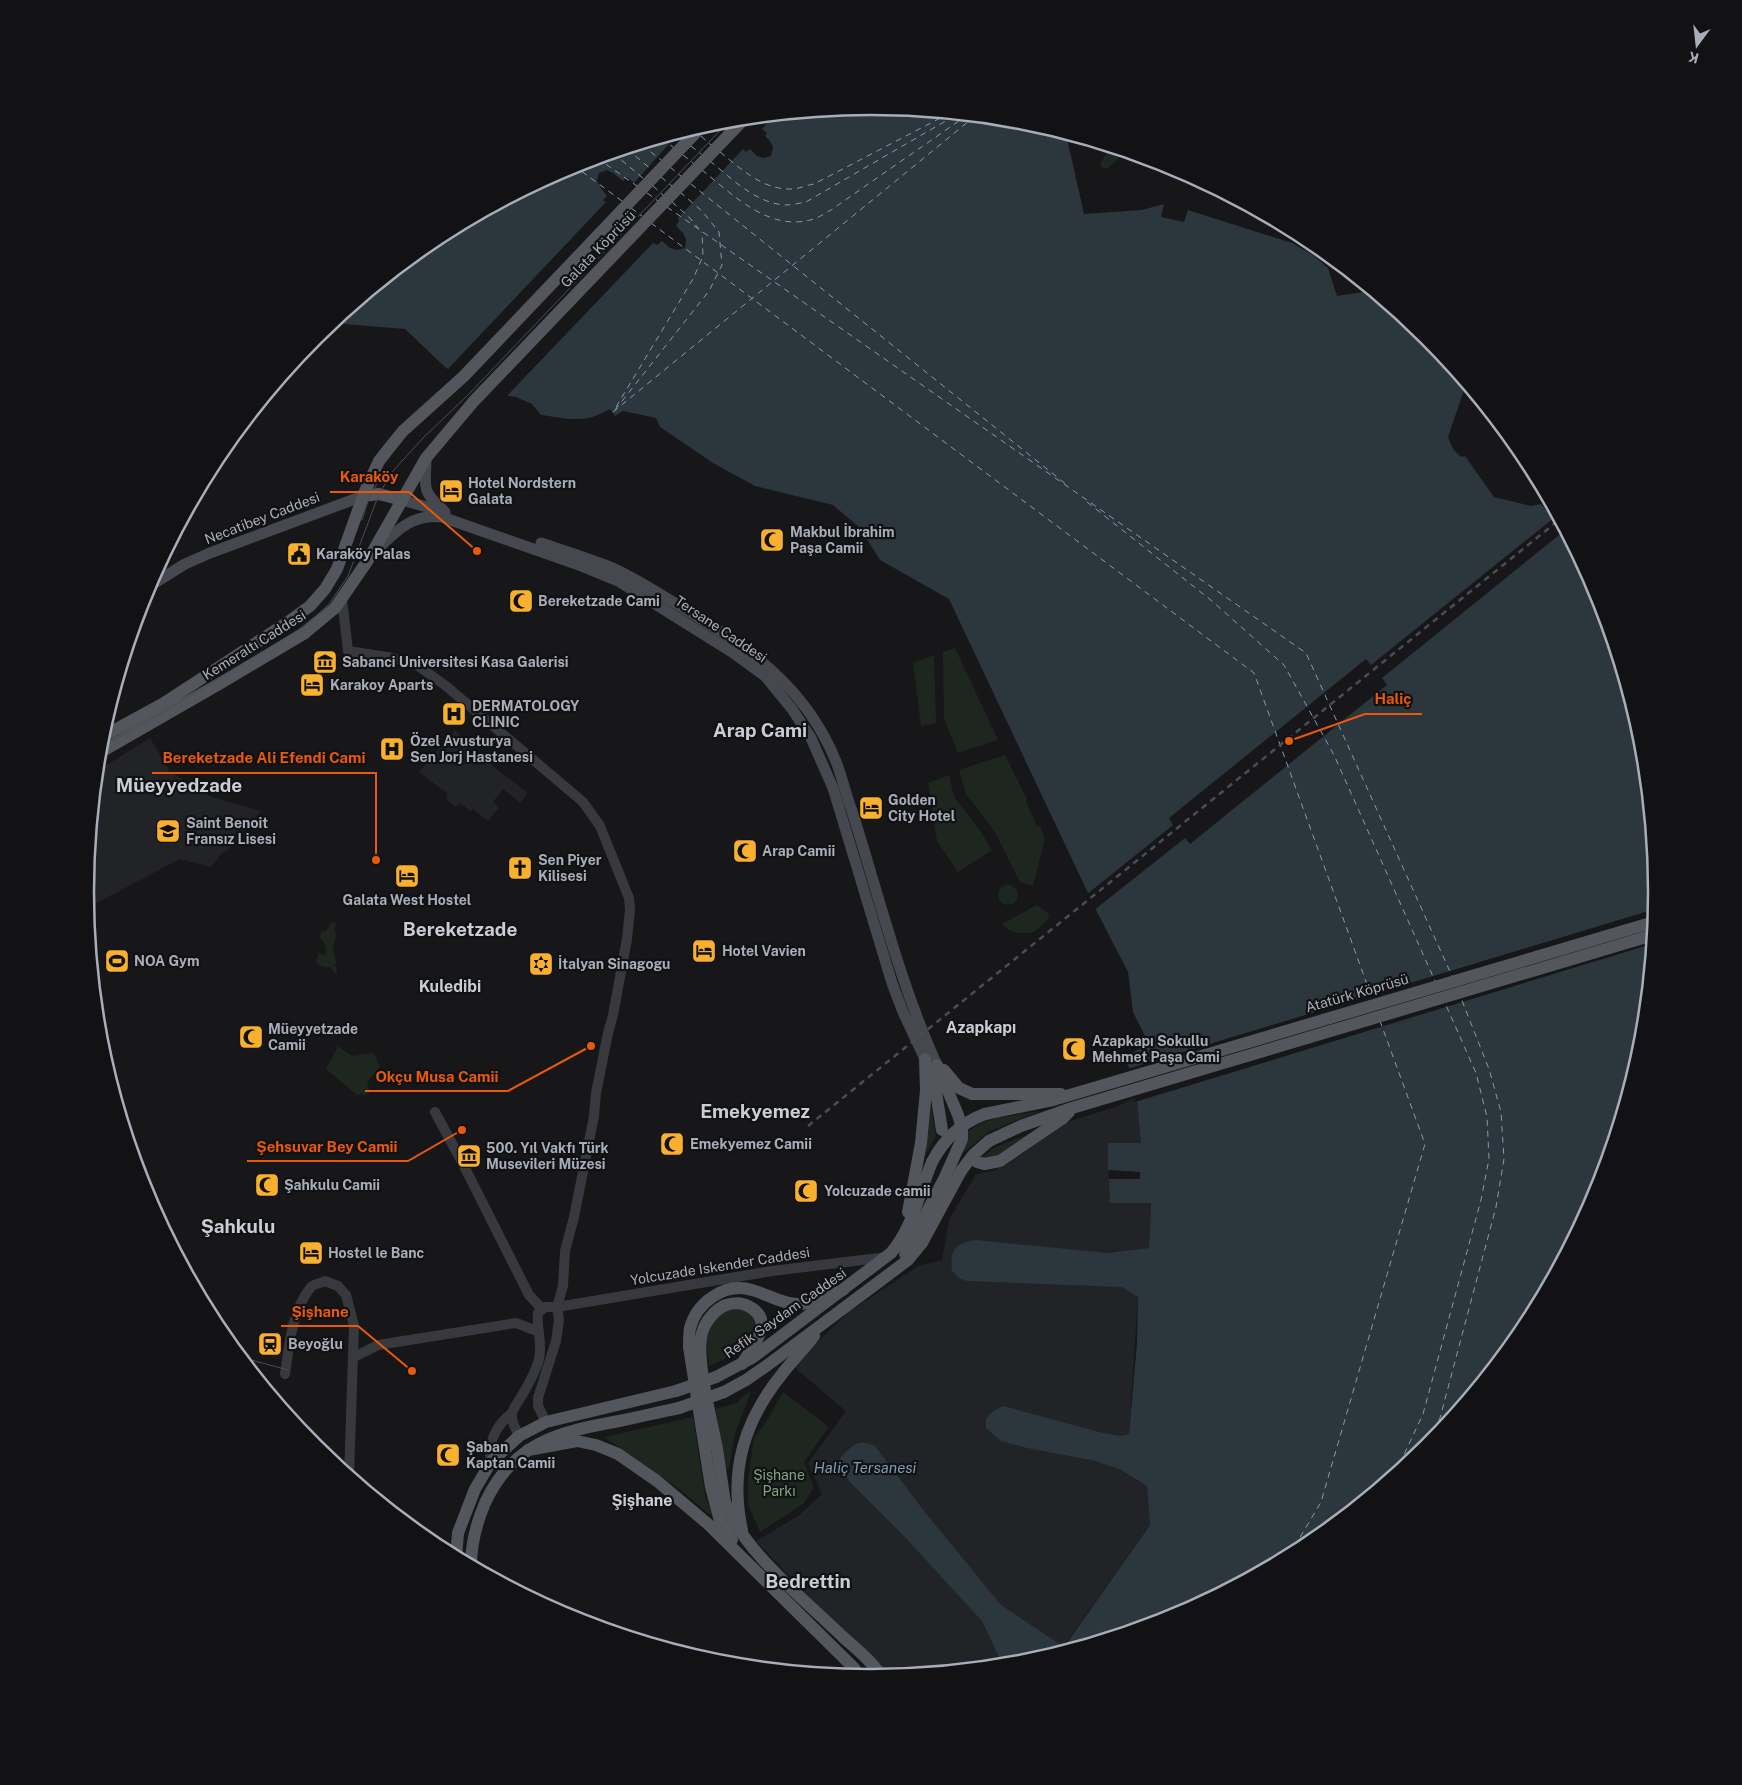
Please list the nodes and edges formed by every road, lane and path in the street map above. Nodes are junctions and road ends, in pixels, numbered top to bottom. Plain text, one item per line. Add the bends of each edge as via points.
1 (736, 127) edge
2 (692, 137) edge
3 (456, 383) joint
4 (474, 401) joint
5 (426, 458) junction
6 (363, 496) junction
7 (402, 500) junction
8 (444, 512) junction
9 (368, 560) junction
10 (160, 579) edge
11 (342, 599) junction
12 (797, 697) junction
13 (792, 709) junction
14 (111, 732) edge
15 (108, 748) edge
16 (1647, 924) edge
17 (1647, 937) edge
18 (925, 1059) junction
19 (937, 1065) junction
20 (1070, 1102) junction
21 (435, 1112) dead end
22 (942, 1130) dead end
23 (977, 1162) dead end
24 (906, 1230) junction
25 (888, 1257) junction
26 (888, 1274) junction
27 (843, 1290) junction
28 (557, 1307) junction
29 (542, 1309) junction
30 (826, 1320) junction
31 (538, 1330) junction
32 (354, 1357) junction
33 (742, 1364) junction
34 (285, 1374) dead end
35 (512, 1413) junction
36 (546, 1422) junction
37 (519, 1436) junction
38 (528, 1450) junction
39 (491, 1462) junction
40 (348, 1467) edge
41 (744, 1536) junction
42 (457, 1550) edge
43 (741, 1555) junction
44 (471, 1559) edge
45 (855, 1669) edge
46 (877, 1670) edge

1 - 4 main road, Galata Köprüsü
2 - 3 main road, Galata Köprüsü
3 - 6 main road, Kemeraltı Caddesi via 403,431 379,462
4 - 5 main road, Kemeraltı Caddesi
5 - 7 main road, Kemeraltı Caddesi
5 - 8 main road via 426,493
6 - 7 main road via 379,494
6 - 10 main road, Necatibey Caddesi via 210,553
6 - 14 main road, Kemeraltı Caddesi via 337,569 325,590 310,606 164,703
7 - 8 main road, Tersane Caddesi
7 - 9 main road, Kemeraltı Caddesi
8 - 12 main road, Tersane Caddesi via 554,547 640,583 737,642 772,670
9 - 11 main road, Kemeraltı Caddesi
9 - 13 main road, Tersane Caddesi via 399,528 412,520 433,516 541,551 620,582 711,638 765,676
11 - 15 main road, Kemeraltı Caddesi via 305,633
11 - 28 street via 348,651 417,665 583,802 600,826 629,898 627,939 614,1014 565,1251 563,1286
12 - 13 main road
12 - 19 main road, Tersane Caddesi via 815,722 837,765 910,1001
13 - 18 main road, Tersane Caddesi via 811,738 834,788 892,983
16 - 20 main road, Atatürk Köprüsü
17 - 20 main road, Atatürk Köprüsü
18 - 22 main road via 935,1086
18 - 24 main road via 921,1142
19 - 20 main road via 959,1088 972,1094 1056,1093
19 - 26 main road via 958,1115 962,1139 913,1240
20 - 23 main road via 1063,1118 1000,1161
20 - 24 main road, Refik Saydam Caddesi, bridge via 1036,1104 985,1114 955,1130 932,1162
20 - 26 main road, Refik Saydam Caddesi, bridge via 989,1141 973,1155 922,1243 908,1260
21 - 29 street via 529,1295
24 - 25 main road, Refik Saydam Caddesi
25 - 27 main road, Refik Saydam Caddesi
25 - 28 street, Yolcuzade Iskender Caddesi via 718,1280
26 - 30 main road, Refik Saydam Caddesi
27 - 33 main road, Refik Saydam Caddesi
27 - 43 main road via 812,1302 796,1304 750,1289 732,1289 704,1304 690,1328 690,1356 711,1487 720,1520
28 - 29 street, Yolcuzade Iskender Caddesi
28 - 36 street via 556,1341 538,1398 538,1406
29 - 31 street via 538,1313
30 - 38 main road, Refik Saydam Caddesi, bridge via 757,1373 724,1392 679,1408 571,1430
30 - 41 main road via 780,1376 748,1428 738,1482 738,1506
31 - 32 street via 516,1323 378,1345
31 - 35 street via 540,1357
32 - 34 street via 354,1326 346,1295 338,1286 325,1281 312,1286 298,1309
32 - 40 street
33 - 36 main road, Refik Saydam Caddesi, bridge via 676,1391
33 - 41 main road via 760,1337 762,1325 753,1309 732,1303 716,1311 705,1326 701,1360 725,1502
35 - 37 street
35 - 39 street via 495,1432 489,1454
36 - 37 main road, Refik Saydam Caddesi
37 - 38 main road
37 - 39 main road, Refik Saydam Caddesi
38 - 43 main road via 577,1441 618,1454 690,1507
38 - 44 main road, Refik Saydam Caddesi via 505,1472 491,1492 473,1538
39 - 42 main road, Refik Saydam Caddesi via 469,1502 458,1533
41 - 46 main road via 793,1589
43 - 45 main road

